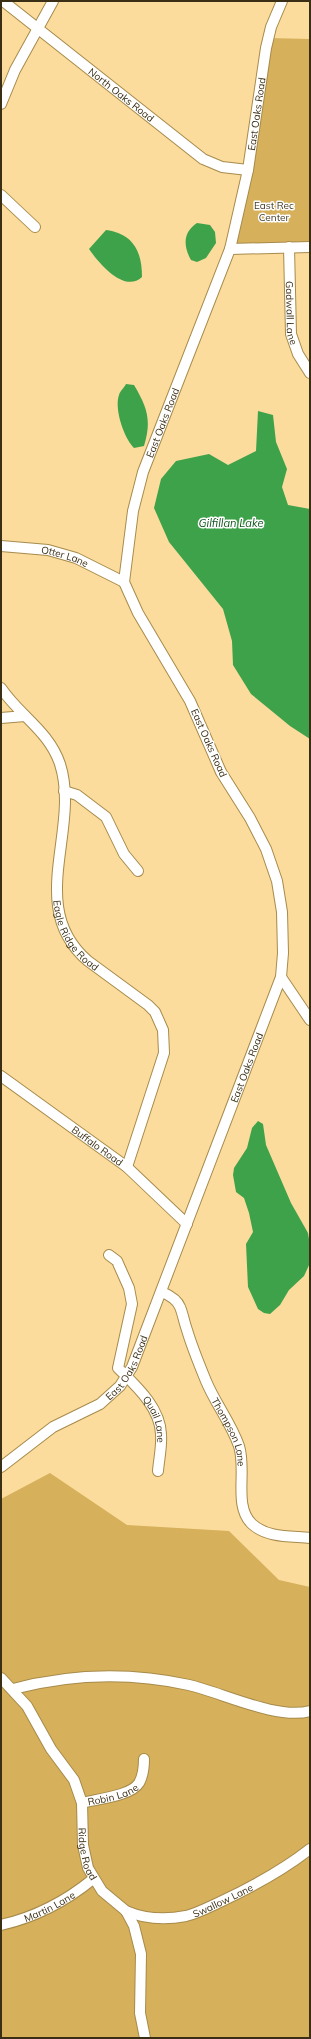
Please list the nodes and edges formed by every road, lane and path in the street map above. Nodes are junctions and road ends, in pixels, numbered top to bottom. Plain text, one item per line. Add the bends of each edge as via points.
1 (3, 1) edge
2 (53, 1) edge
3 (282, 1) edge
4 (39, 29) junction
5 (1, 104) edge
6 (248, 170) junction
7 (1, 195) edge
8 (35, 227) dead end
9 (309, 245) edge
10 (289, 247) junction
11 (230, 250) junction
12 (310, 374) edge
13 (1, 546) edge
14 (124, 582) junction
15 (1, 688) edge
16 (25, 716) junction
17 (1, 718) edge
18 (64, 791) junction
19 (138, 871) dead end
20 (281, 977) junction
21 (310, 1020) edge
22 (1, 1076) edge
23 (127, 1167) junction
24 (187, 1224) junction
25 (109, 1255) dead end
26 (162, 1292) junction
27 (127, 1376) junction
28 (1, 1467) edge
29 (158, 1471) dead end
30 (310, 1538) edge
31 (1, 1678) edge
32 (13, 1689) junction
33 (309, 1713) edge
34 (144, 1758) dead end
35 (82, 1803) junction
36 (310, 1849) edge
37 (93, 1880) junction
38 (126, 1911) junction
39 (1, 1925) edge
40 (145, 2038) edge

1 - 4 street, North Oaks Road
2 - 4 street
3 - 6 street, East Oaks Road via 271,27 266,48
4 - 5 street via 15,70
4 - 6 street, North Oaks Road via 203,159 222,167
6 - 11 street, East Oaks Road
7 - 8 street
9 - 10 street
10 - 11 street
10 - 12 street, Gadwall Lane via 291,334 298,354
11 - 14 street, East Oaks Road via 143,472 133,511
13 - 14 street, Otter Lane via 48,550 76,558
14 - 20 street, East Oaks Road via 138,613 190,701 221,772 266,849 277,881 282,912 284,953
15 - 16 street, Eagle Ridge Road
16 - 17 street
16 - 18 street, Eagle Ridge Road via 41,730 55,751 63,775
18 - 19 street via 77,795 106,817 124,854
18 - 23 street, Eagle Ridge Road via 57,901 61,924 80,954 148,1005 160,1021 165,1040 164,1053
20 - 21 street
20 - 24 street, East Oaks Road
22 - 23 street, Buffalo Road
23 - 24 street, Buffalo Road
24 - 26 street, East Oaks Road
25 - 27 street, Quail Lane via 117,1261 131,1295 131,1313 118,1368
26 - 27 street, East Oaks Road via 138,1356
26 - 30 street, Thompson Lane via 173,1298 180,1307 206,1381 234,1433 243,1474 243,1510 252,1524 269,1533
27 - 28 street, East Oaks Road via 100,1404 53,1427
27 - 29 street, Quail Lane via 157,1415 161,1434
31 - 32 street, Ridge Road
32 - 33 street via 35,1683 75,1678 135,1677 188,1685 276,1711
32 - 35 street, Ridge Road via 27,1706 51,1748 74,1780
34 - 35 street, Robin Lane via 141,1781 136,1787 125,1793
35 - 37 street, Ridge Road via 83,1851
36 - 38 street, Swallow Lane via 261,1882 197,1912 185,1916 160,1918 140,1917
37 - 38 street, Ridge Road via 109,1898
37 - 39 street, Martin Lane via 48,1910
38 - 40 street, Ridge Road via 134,1926 141,1954 140,2013

